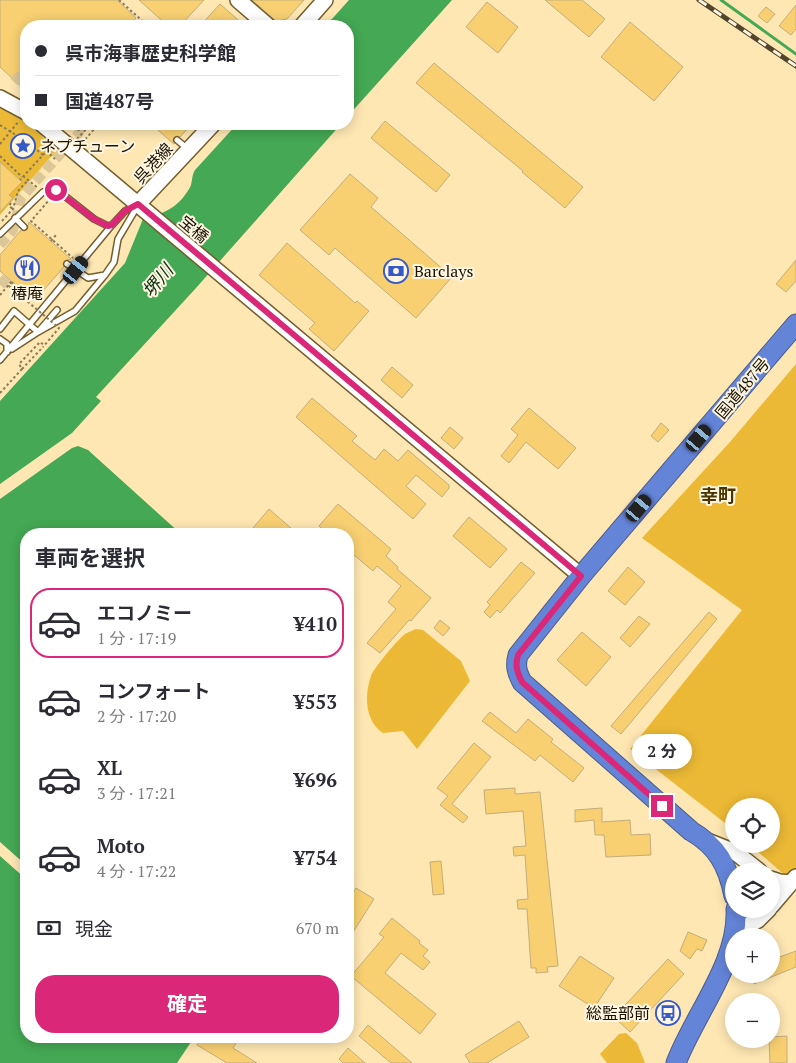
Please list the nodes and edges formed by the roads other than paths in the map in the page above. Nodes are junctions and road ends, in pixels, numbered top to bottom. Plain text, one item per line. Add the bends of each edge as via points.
1 (238, 0) edge
2 (325, 0) edge
3 (261, 20) edge
4 (307, 20) edge
5 (0, 98) edge
6 (20, 115) edge
7 (49, 130) edge
8 (207, 130) edge
9 (177, 140) dead end
10 (189, 150) junction
11 (138, 204) junction
12 (15, 218) junction
13 (112, 225) junction
14 (24, 227) dead end
15 (0, 234) edge
16 (67, 264) dead end
17 (76, 270) junction
18 (105, 275) junction
19 (88, 278) junction
20 (82, 281) dead end
21 (57, 310) dead end
22 (30, 324) junction
23 (796, 324) edge
24 (0, 329) edge
25 (38, 332) junction
26 (0, 339) edge
27 (7, 352) junction
28 (0, 360) edge
29 (581, 576) junction
30 (707, 841) junction
31 (749, 863) edge
32 (725, 869) edge
33 (794, 880) edge
34 (780, 882) edge
35 (780, 896) edge
36 (760, 918) edge
37 (743, 928) edge
38 (725, 961) edge
39 (676, 1063) edge

1 - 3 street
2 - 4 street
5 - 6 street
7 - 11 street, 宝橋
8 - 10 street, 呉港線
9 - 10 lane
10 - 11 street, 呉港線
11 - 13 lane via 125,211
11 - 18 lane via 118,239 114,262
11 - 29 street, 宝橋
12 - 13 lane via 42,192 56,190 102,224
12 - 14 lane
12 - 15 lane
13 - 17 lane
16 - 17 lane
17 - 19 lane
17 - 22 lane
18 - 19 lane
18 - 25 lane via 75,311
19 - 20 lane
21 - 25 lane
22 - 24 lane via 14,311
22 - 25 lane
22 - 27 lane
23 - 29 highway, 国道487号
25 - 27 lane
26 - 27 lane via 7,344
27 - 28 lane
29 - 30 highway, 国道487号 via 518,655 519,677 683,824
30 - 31 street via 735,852
30 - 32 highway, 国道487号 via 720,854
33 - 34 street
33 - 35 street
36 - 37 street
38 - 39 highway via 684,1040

